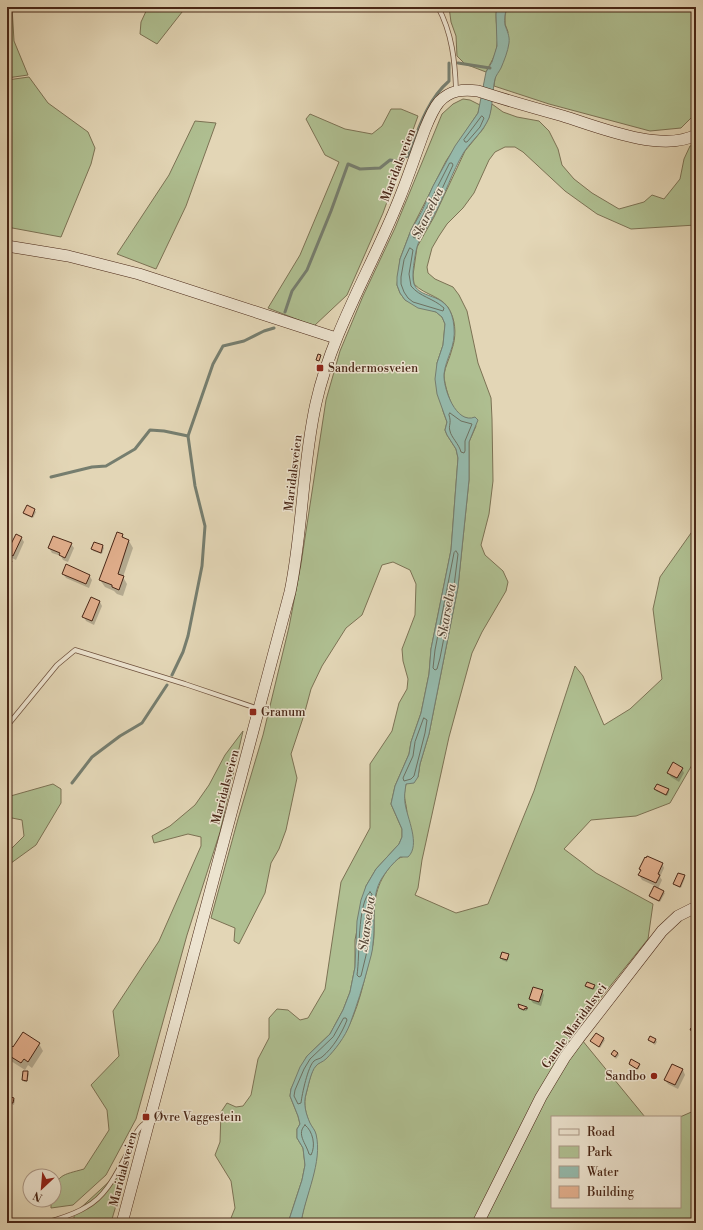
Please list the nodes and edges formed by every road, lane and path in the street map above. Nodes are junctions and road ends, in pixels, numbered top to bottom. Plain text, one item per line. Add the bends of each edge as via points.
1 (438, 7) edge
2 (456, 91) junction
3 (696, 135) edge
4 (7, 246) edge
5 (336, 338) junction
6 (259, 709) junction
7 (7, 726) edge
8 (696, 907) edge
9 (149, 1122) junction
10 (46, 1223) edge
11 (122, 1223) edge
12 (478, 1223) edge

1 - 2 lane via 450,35
2 - 3 street via 478,91 643,139 679,141
2 - 5 street, Maridalsveien via 442,98 434,109 394,212
4 - 5 street via 68,256 139,274
5 - 6 street, Maridalsveien via 316,403 292,580
6 - 7 lane via 75,650 57,665
6 - 9 street, Maridalsveien
8 - 12 street, Gamle Maridalsvei via 678,916 662,931 565,1057 541,1097
9 - 10 lane, Maridalsveien via 137,1133 112,1182 96,1201 76,1213
9 - 11 street, Maridalsveien

